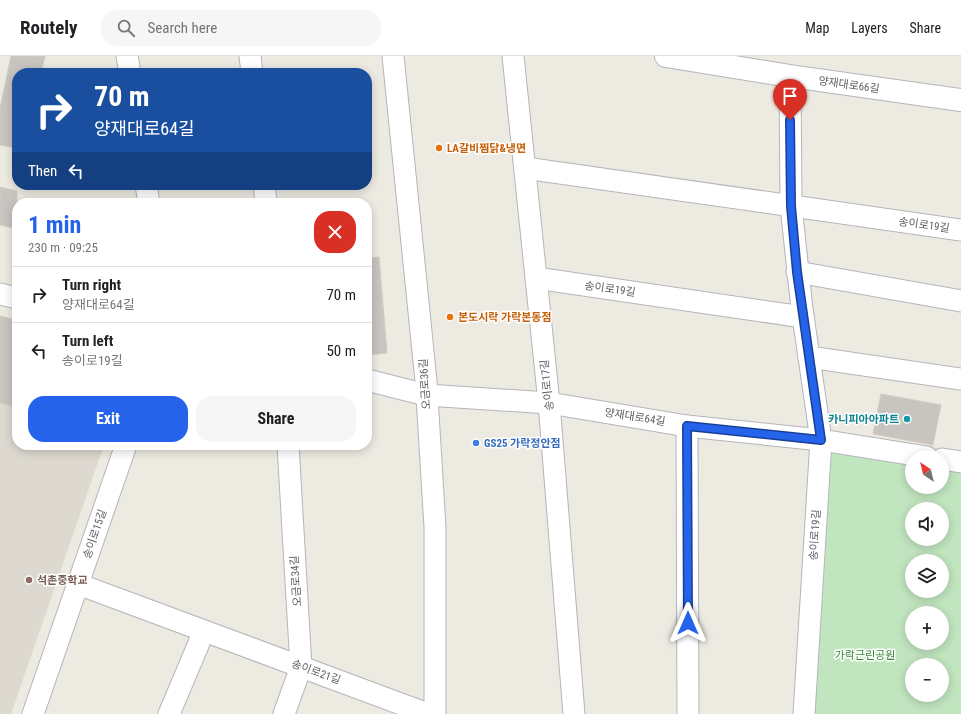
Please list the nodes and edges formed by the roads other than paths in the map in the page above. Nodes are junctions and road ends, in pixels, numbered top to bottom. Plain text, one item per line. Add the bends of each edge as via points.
1 (127, 56) edge
2 (250, 56) edge
3 (393, 56) edge
4 (513, 56) edge
5 (666, 56) edge
6 (129, 68) edge
7 (251, 68) edge
8 (790, 76) junction
9 (961, 100) edge
10 (524, 168) junction
11 (791, 206) junction
12 (961, 230) edge
13 (797, 272) junction
14 (536, 278) junction
15 (0, 294) edge
16 (12, 297) edge
17 (961, 301) edge
18 (803, 318) junction
19 (809, 357) junction
20 (961, 379) edge
21 (372, 381) edge
22 (426, 395) junction
23 (549, 403) junction
24 (687, 426) junction
25 (821, 440) junction
26 (124, 450) edge
27 (288, 450) edge
28 (905, 453) edge
29 (949, 460) edge
30 (961, 462) edge
31 (78, 584) junction
32 (204, 630) junction
33 (301, 667) junction
34 (33, 714) edge
35 (169, 714) edge
36 (284, 714) edge
37 (428, 714) edge
38 (435, 714) edge
39 (574, 714) edge
40 (688, 714) edge
41 (804, 714) edge

1 - 6 street
2 - 7 street
3 - 22 street, 오금로36길
4 - 10 street, 송이로17길
5 - 8 street, 양재대로66길
8 - 9 street, 양재대로66길
8 - 11 street, 송이로19길
10 - 11 street, 송이로19길
10 - 14 street, 송이로17길
11 - 12 street, 송이로19길
11 - 13 street, 송이로19길
13 - 17 street
13 - 18 street, 송이로19길
14 - 18 street, 송이로19길
14 - 23 street, 송이로17길
15 - 16 street
18 - 19 street, 송이로19길
19 - 20 street
19 - 25 street, 송이로19길
21 - 22 street, 양재대로64길
22 - 23 street, 양재대로64길
22 - 38 street, 오금로36길 via 435,527
23 - 24 street, 양재대로64길
23 - 39 street, 송이로17길
24 - 25 street, 양재대로64길
24 - 40 street
25 - 28 street, 양재대로64길
25 - 41 street, 송이로19길
26 - 31 street, 송이로15길
27 - 33 street, 오금로34길
29 - 30 street
31 - 32 street, 송이로21길
31 - 34 street, 송이로15길
32 - 33 street, 송이로21길
32 - 35 street
33 - 36 street, 오금로34길
33 - 37 street, 송이로21길

